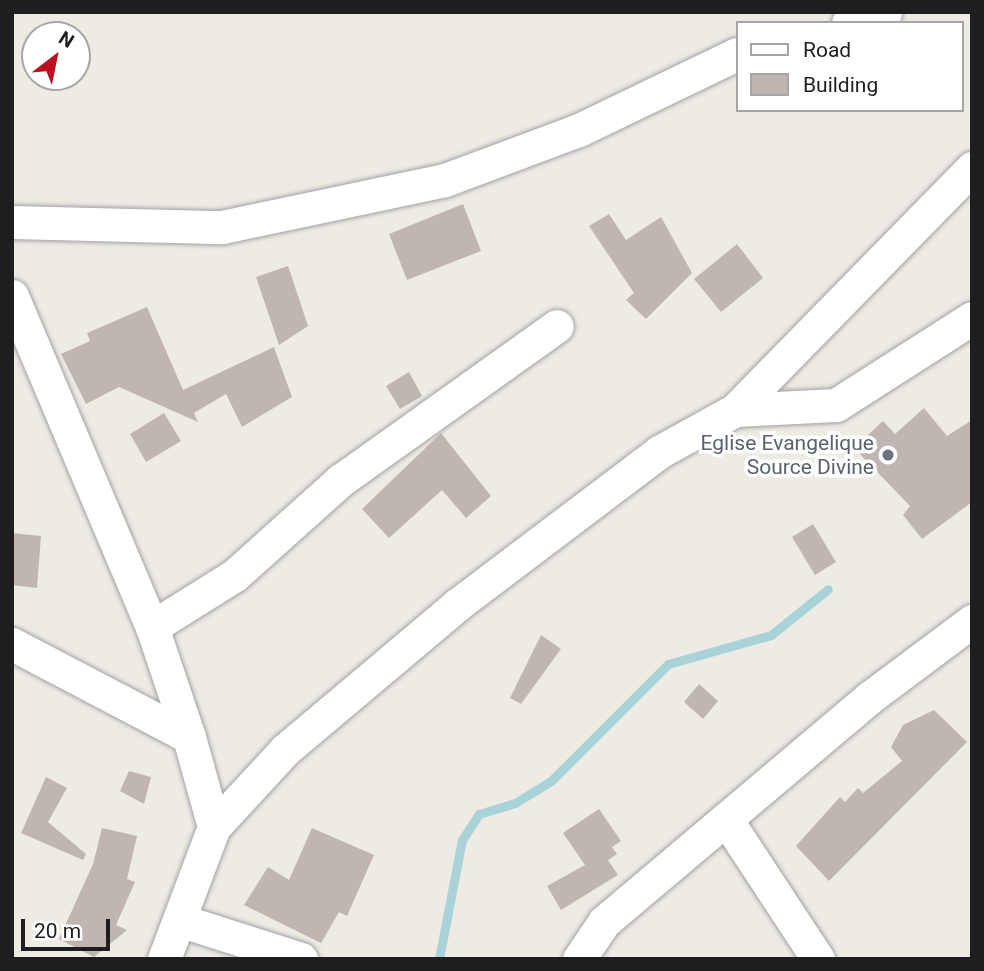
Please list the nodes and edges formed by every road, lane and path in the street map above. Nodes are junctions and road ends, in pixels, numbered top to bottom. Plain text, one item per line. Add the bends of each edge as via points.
1 (886, 12) edge
2 (855, 21) edge
3 (736, 54) edge
4 (972, 168) edge
5 (12, 222) edge
6 (12, 296) edge
7 (972, 318) edge
8 (557, 326) dead end
9 (735, 410) junction
10 (972, 621) edge
11 (152, 627) junction
12 (12, 645) edge
13 (189, 737) junction
14 (726, 819) junction
15 (214, 827) junction
16 (182, 920) junction
17 (164, 959) edge
18 (301, 959) edge
19 (579, 959) edge
20 (818, 959) edge

1 - 2 street
3 - 5 street via 579,130 445,180 222,227
4 - 9 street
6 - 11 street
7 - 9 street via 836,405
8 - 11 street via 341,480 235,575
9 - 15 street via 659,452 457,605 285,750
10 - 14 street via 869,698
11 - 13 street
12 - 13 street
13 - 15 street
14 - 19 street via 604,922
14 - 20 street
15 - 16 street
16 - 17 street
16 - 18 street

